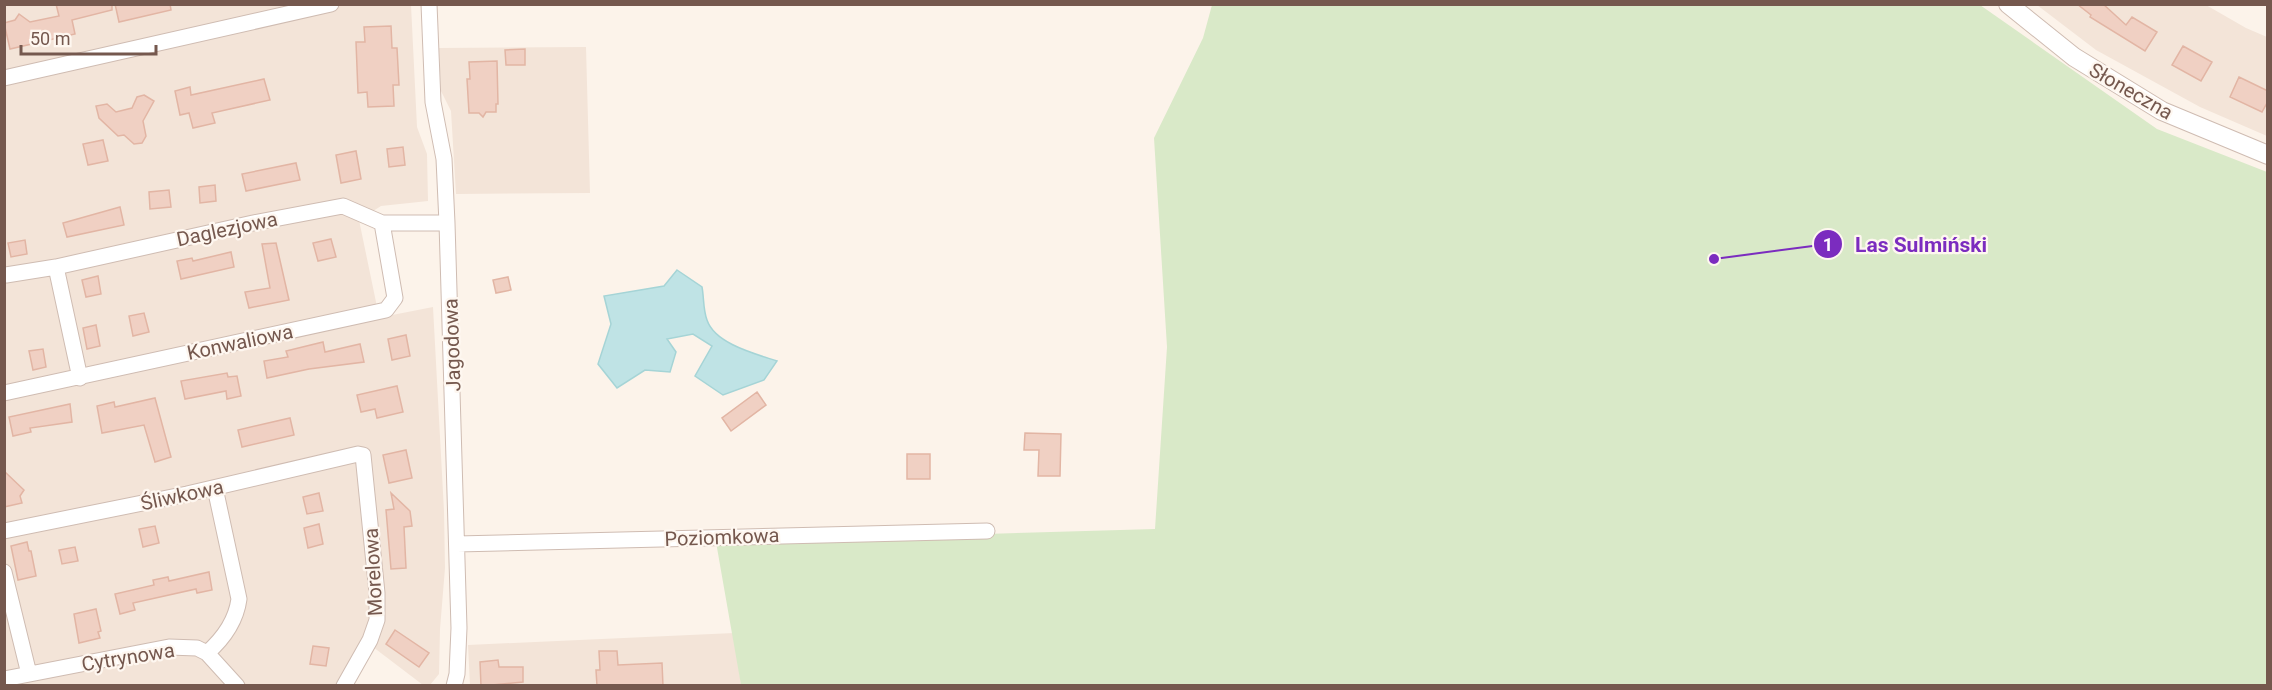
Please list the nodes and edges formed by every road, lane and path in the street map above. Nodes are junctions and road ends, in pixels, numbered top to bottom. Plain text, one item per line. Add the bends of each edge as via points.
1 (331, 4) edge
2 (429, 4) edge
3 (2008, 4) edge
4 (4, 78) edge
5 (2268, 155) edge
6 (382, 223) junction
7 (447, 223) junction
8 (56, 267) junction
9 (6, 275) edge
10 (80, 378) junction
11 (4, 393) edge
12 (358, 454) joint
13 (215, 488) junction
14 (4, 531) edge
15 (987, 531) dead end
16 (457, 544) junction
17 (4, 572) edge
18 (207, 653) junction
19 (29, 674) junction
20 (4, 679) edge
21 (237, 686) edge
22 (344, 686) edge
23 (454, 686) edge

1 - 4 street
2 - 7 street, Jagodowa via 432,102 444,159
3 - 5 street, Słoneczna via 2073,57 2162,111
6 - 7 street, Daglezjowa
6 - 8 street, Daglezjowa via 343,206
6 - 10 street, Konwaliowa via 395,298 386,310
7 - 16 street, Jagodowa
8 - 9 street, Daglezjowa
8 - 10 street
10 - 11 street, Konwaliowa
12 - 13 street, Śliwkowa
12 - 22 street, Morelowa via 364,458 377,620
13 - 14 street, Śliwkowa
13 - 18 street via 239,598 237,614
15 - 16 street, Poziomkowa
16 - 23 street, Jagodowa via 459,627
17 - 19 street
18 - 19 street, Cytrynowa via 197,648 169,647
18 - 21 street
19 - 20 street, Cytrynowa

